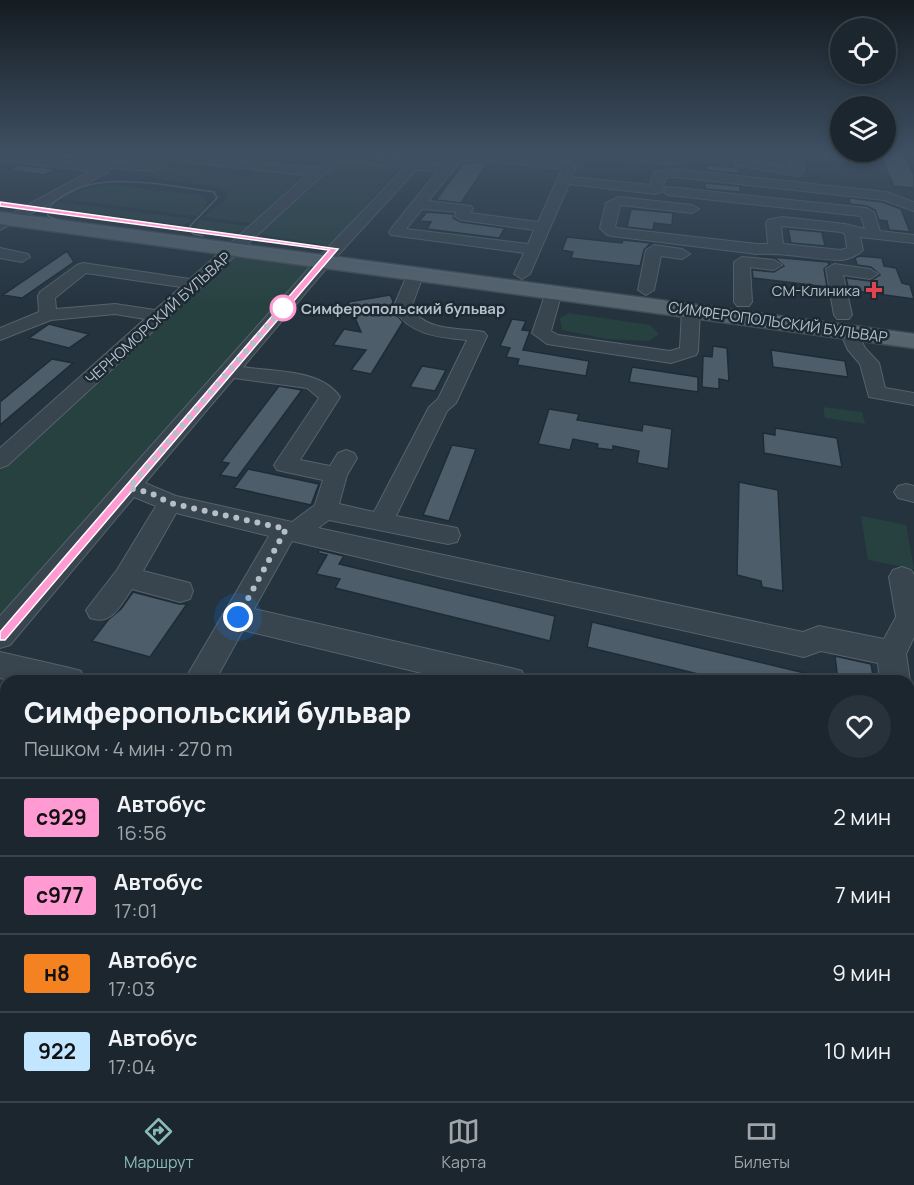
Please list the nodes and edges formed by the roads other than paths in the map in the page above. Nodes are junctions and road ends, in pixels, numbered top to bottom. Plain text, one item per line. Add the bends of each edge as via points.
1 (38, 204) edge
2 (282, 204) edge
3 (375, 204) edge
4 (418, 204) edge
5 (422, 204) edge
6 (553, 204) edge
7 (613, 204) edge
8 (633, 204) edge
9 (673, 204) edge
10 (809, 206) joint
11 (31, 208) junction
12 (3, 217) edge
13 (691, 219) junction
14 (543, 227) junction
15 (852, 232) junction
16 (874, 235) junction
17 (914, 239) edge
18 (240, 243) junction
19 (776, 248) junction
20 (532, 249) junction
21 (0, 253) edge
22 (329, 255) junction
23 (22, 256) dead end
24 (716, 258) dead end
25 (788, 267) dead end
26 (416, 273) junction
27 (522, 274) junction
28 (870, 274) dead end
29 (194, 284) junction
30 (646, 290) junction
31 (554, 291) junction
32 (743, 302) junction
33 (691, 310) junction
34 (48, 315) junction
35 (158, 316) junction
36 (846, 324) junction
37 (914, 324) edge
38 (0, 334) edge
39 (914, 341) edge
40 (228, 371) junction
41 (914, 399) edge
42 (0, 460) edge
43 (129, 488) junction
44 (170, 503) junction
45 (325, 510) junction
46 (381, 522) junction
47 (291, 530) junction
48 (447, 568) junction
49 (902, 577) dead end
50 (126, 578) junction
51 (180, 591) dead end
52 (100, 610) dead end
53 (238, 617) junction
54 (912, 618) edge
55 (0, 636) edge
56 (891, 653) junction
57 (0, 665) edge
58 (44, 675) edge
59 (203, 675) edge
60 (485, 675) edge
61 (894, 675) edge

1 - 11 street
2 - 18 street, ЧЕРНОМОРСКИЙ БУЛЬВАР
3 - 22 street
4 - 20 street via 396,232
5 - 14 street via 466,209 461,216
6 - 14 street
7 - 13 street via 607,228 612,232
8 - 13 street
9 - 13 street
10 - 13 street
10 - 16 street via 867,212
11 - 12 main road, СИМФЕРОПОЛЬСКИЙ БУЛЬВАР
11 - 18 main road, СИМФЕРОПОЛЬСКИЙ БУЛЬВАР
12 - 18 main road, СИМФЕРОПОЛЬСКИЙ БУЛЬВАР
13 - 19 street via 757,249
14 - 20 street
15 - 16 street
15 - 19 street via 855,250 843,255
15 - 19 street via 782,221 773,223
16 - 17 street
18 - 22 main road, СИМФЕРОПОЛЬСКИЙ БУЛЬВАР
18 - 29 street, ЧЕРНОМОРСКИЙ БУЛЬВАР
20 - 27 street
21 - 23 street
22 - 26 main road, СИМФЕРОПОЛЬСКИЙ БУЛЬВАР
22 - 27 main road, СИМФЕРОПОЛЬСКИЙ БУЛЬВАР
22 - 40 street
24 - 30 street via 654,250
25 - 32 street via 742,261
26 - 31 main road, СИМФЕРОПОЛЬСКИЙ БУЛЬВАР
26 - 46 street via 402,308 406,318 424,328 478,336
27 - 30 main road, СИМФЕРОПОЛЬСКИЙ БУЛЬВАР
28 - 36 street via 834,269
29 - 34 street via 83,268 46,296
29 - 35 street, ЧЕРНОМОРСКИЙ БУЛЬВАР
30 - 32 main road, СИМФЕРОПОЛЬСКИЙ БУЛЬВАР
31 - 33 main road, СИМФЕРОПОЛЬСКИЙ БУЛЬВАР
31 - 33 street via 541,333 553,340 619,350 671,357 689,351
32 - 36 main road, СИМФЕРОПОЛЬСКИЙ БУЛЬВАР
33 - 36 main road, СИМФЕРОПОЛЬСКИЙ БУЛЬВАР
34 - 35 street via 115,309
34 - 38 street
35 - 42 street, ЧЕРНОМОРСКИЙ БУЛЬВАР
36 - 37 main road, СИМФЕРОПОЛЬСКИЙ БУЛЬВАР
36 - 39 main road, СИМФЕРОПОЛЬСКИЙ БУЛЬВАР
36 - 41 street via 857,350 869,363 876,393
40 - 43 street
40 - 45 street via 313,383 330,397 285,465 341,467
43 - 44 street
43 - 55 street
44 - 47 street
44 - 50 street
45 - 46 street
45 - 47 street
46 - 48 street via 453,534
47 - 48 street
47 - 53 street
48 - 56 street via 804,645 819,638
49 - 54 street
50 - 51 street
50 - 52 street
53 - 59 street
53 - 60 street
54 - 56 street
56 - 61 street
57 - 58 street

